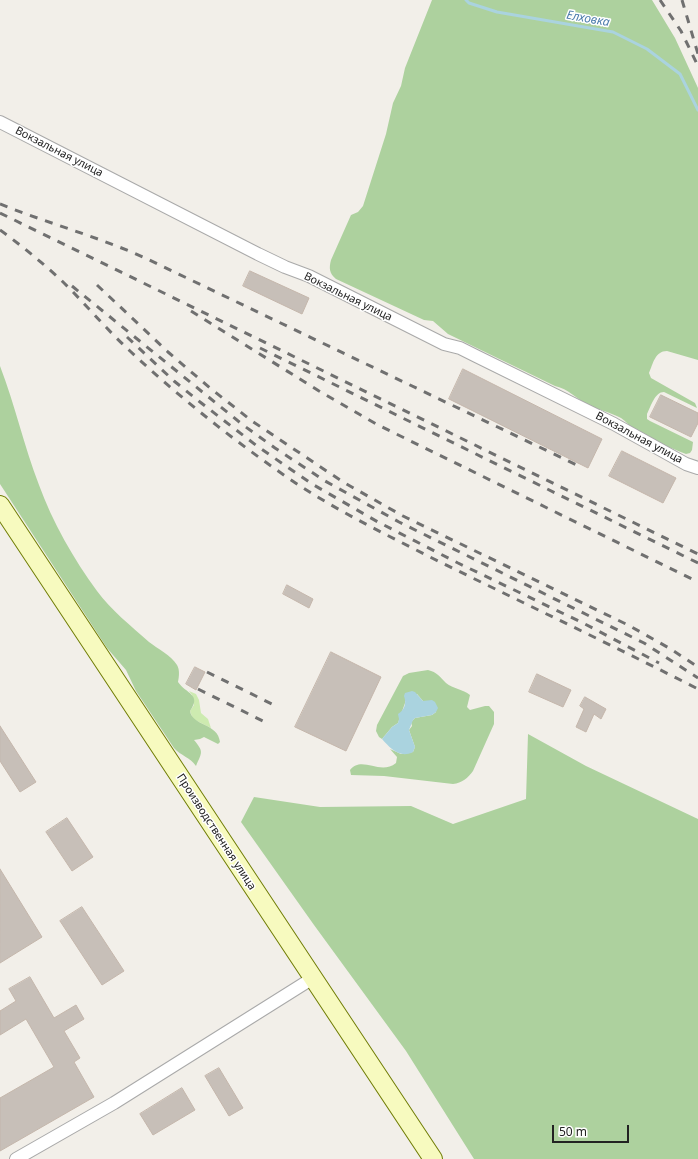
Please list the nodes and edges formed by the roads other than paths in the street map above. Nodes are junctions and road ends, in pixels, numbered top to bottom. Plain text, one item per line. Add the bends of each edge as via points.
1 (0, 122) edge
2 (698, 468) edge
3 (0, 505) edge
4 (313, 978) junction
5 (16, 1159) edge
6 (433, 1159) edge

1 - 2 street, Вокзальная улица via 258,254 309,276 439,341 460,348
3 - 4 main road, Производственная улица
4 - 5 street via 114,1103
4 - 6 main road, Производственная улица

